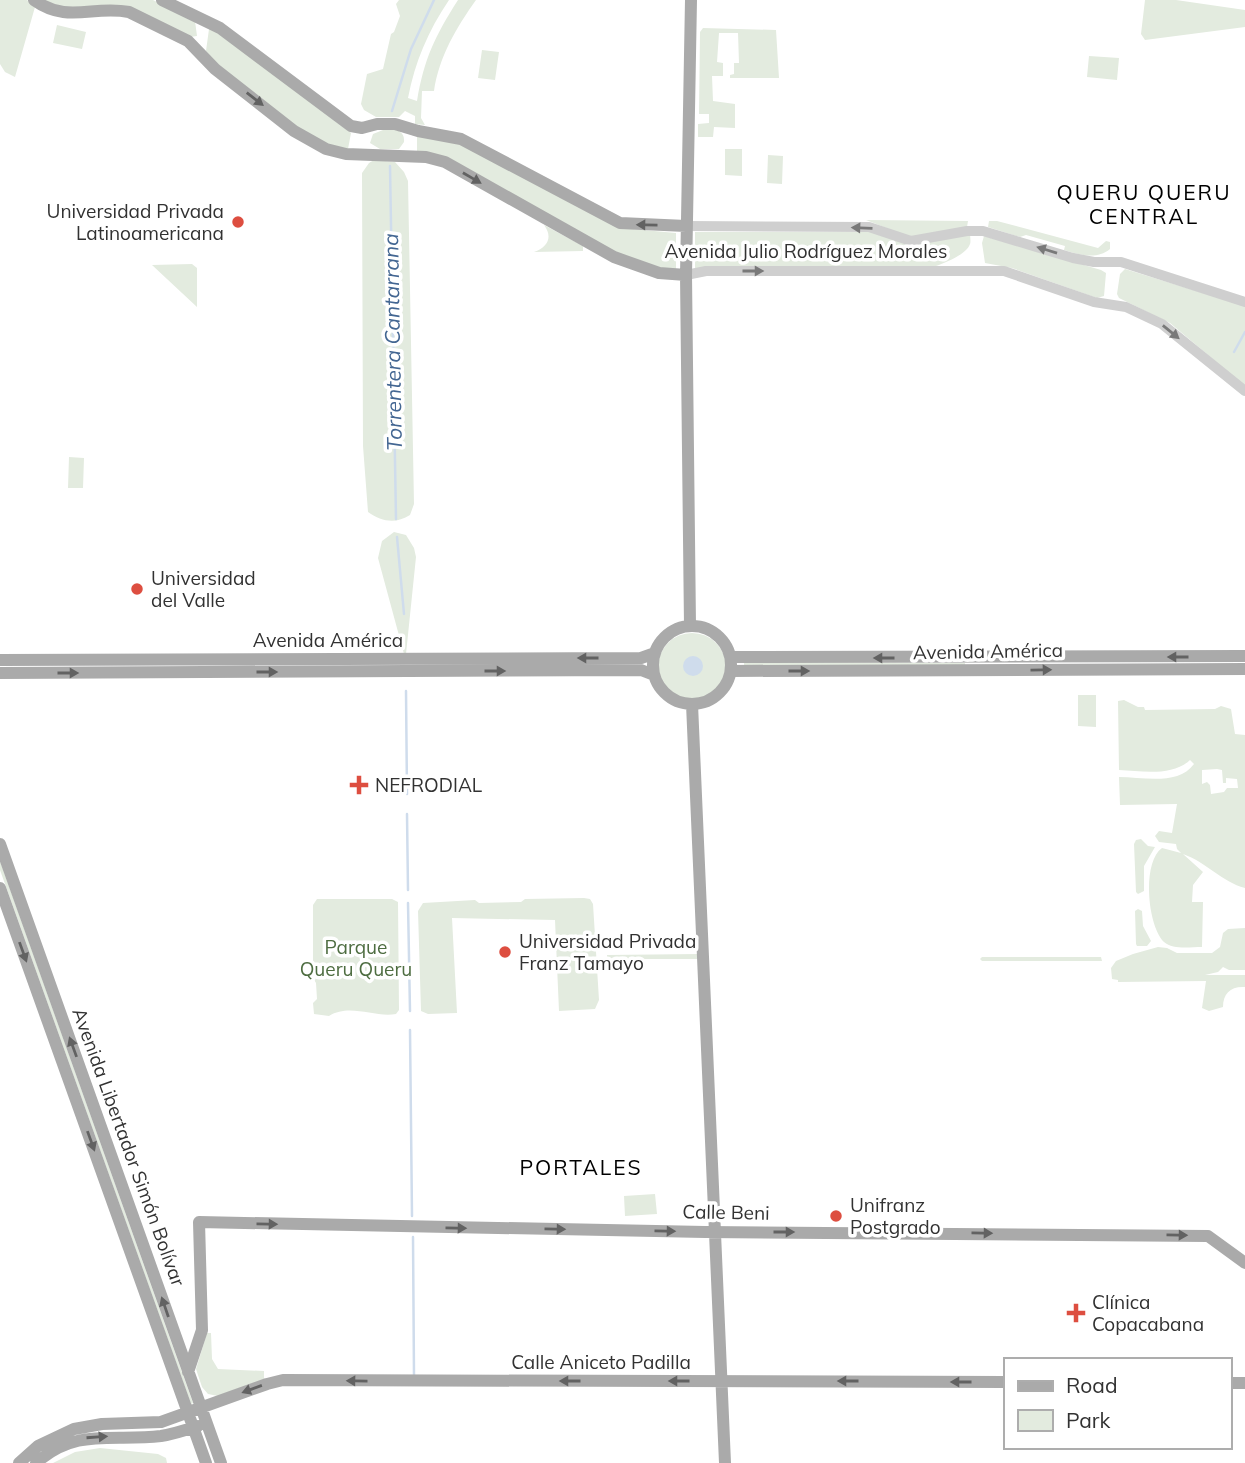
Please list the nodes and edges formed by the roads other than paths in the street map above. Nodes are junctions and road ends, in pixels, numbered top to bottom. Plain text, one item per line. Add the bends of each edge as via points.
1 (34, 0) edge
2 (162, 0) edge
3 (691, 0) edge
4 (686, 226) junction
5 (686, 275) junction
6 (1245, 302) edge
7 (1245, 391) edge
8 (690, 626) junction
9 (655, 653) junction
10 (1245, 656) edge
11 (731, 657) junction
12 (0, 660) edge
13 (1245, 669) edge
14 (731, 671) junction
15 (0, 673) edge
16 (654, 674) junction
17 (692, 704) junction
18 (0, 844) edge
19 (0, 888) edge
20 (715, 1231) junction
21 (1245, 1263) edge
22 (188, 1372) junction
23 (721, 1382) junction
24 (1004, 1382) edge
25 (201, 1408) junction
26 (188, 1412) junction
27 (207, 1423) junction
28 (193, 1428) junction
29 (19, 1463) edge
30 (36, 1463) edge
31 (206, 1463) edge
32 (221, 1463) edge
33 (725, 1463) edge

1 -> 5 main road, Avenida Julio Rodríguez Morales via 61,13 129,12 188,41 215,69 294,131 326,149 444,162 614,257 659,273
4 -> 2 main road, Avenida Julio Rodríguez Morales via 632,225 609,219 461,139 395,124 351,126 220,28
3 - 4 main road
4 - 5 main road
6 -> 4 street, Avenida Julio Rodríguez Morales via 1114,261 1073,258 983,231 911,241 869,227
5 -> 7 street, Avenida Julio Rodríguez Morales via 718,271 1004,271 1149,317
5 - 8 main road
8 - 9 main road via 668,635
8 - 11 main road via 713,632
9 -> 12 main road, Avenida América via 641,658
9 - 16 main road
10 -> 11 main road, Avenida América
11 - 14 main road
14 -> 13 main road, Avenida América
14 - 17 main road via 714,696
15 -> 16 main road, Avenida América via 641,670
16 - 17 main road via 669,696
17 - 20 main road
22 -> 18 main road, Avenida Libertador Simón Bolívar
19 -> 26 main road, Avenida Libertador Simón Bolívar
20 -> 21 main road, Calle Beni via 1208,1236
22 -> 20 main road, Calle Beni via 202,1330 199,1222
20 - 23 main road
22 - 25 main road, Avenida Libertador Simón Bolívar
24 -> 23 main road, Calle Aniceto Padilla
23 -> 25 main road, Calle Aniceto Padilla via 283,1380
23 - 33 main road
25 - 26 main road, Calle Aniceto Padilla
25 - 27 main road, Avenida Libertador Simón Bolívar
26 - 28 main road, Avenida Libertador Simón Bolívar
26 - 29 main road, Calle Aniceto Padilla via 155,1423 74,1429 38,1446
27 - 28 main road
27 - 32 main road, Avenida Libertador Simón Bolívar
30 -> 28 main road via 74,1440 161,1436
28 - 31 main road, Avenida Libertador Simón Bolívar

